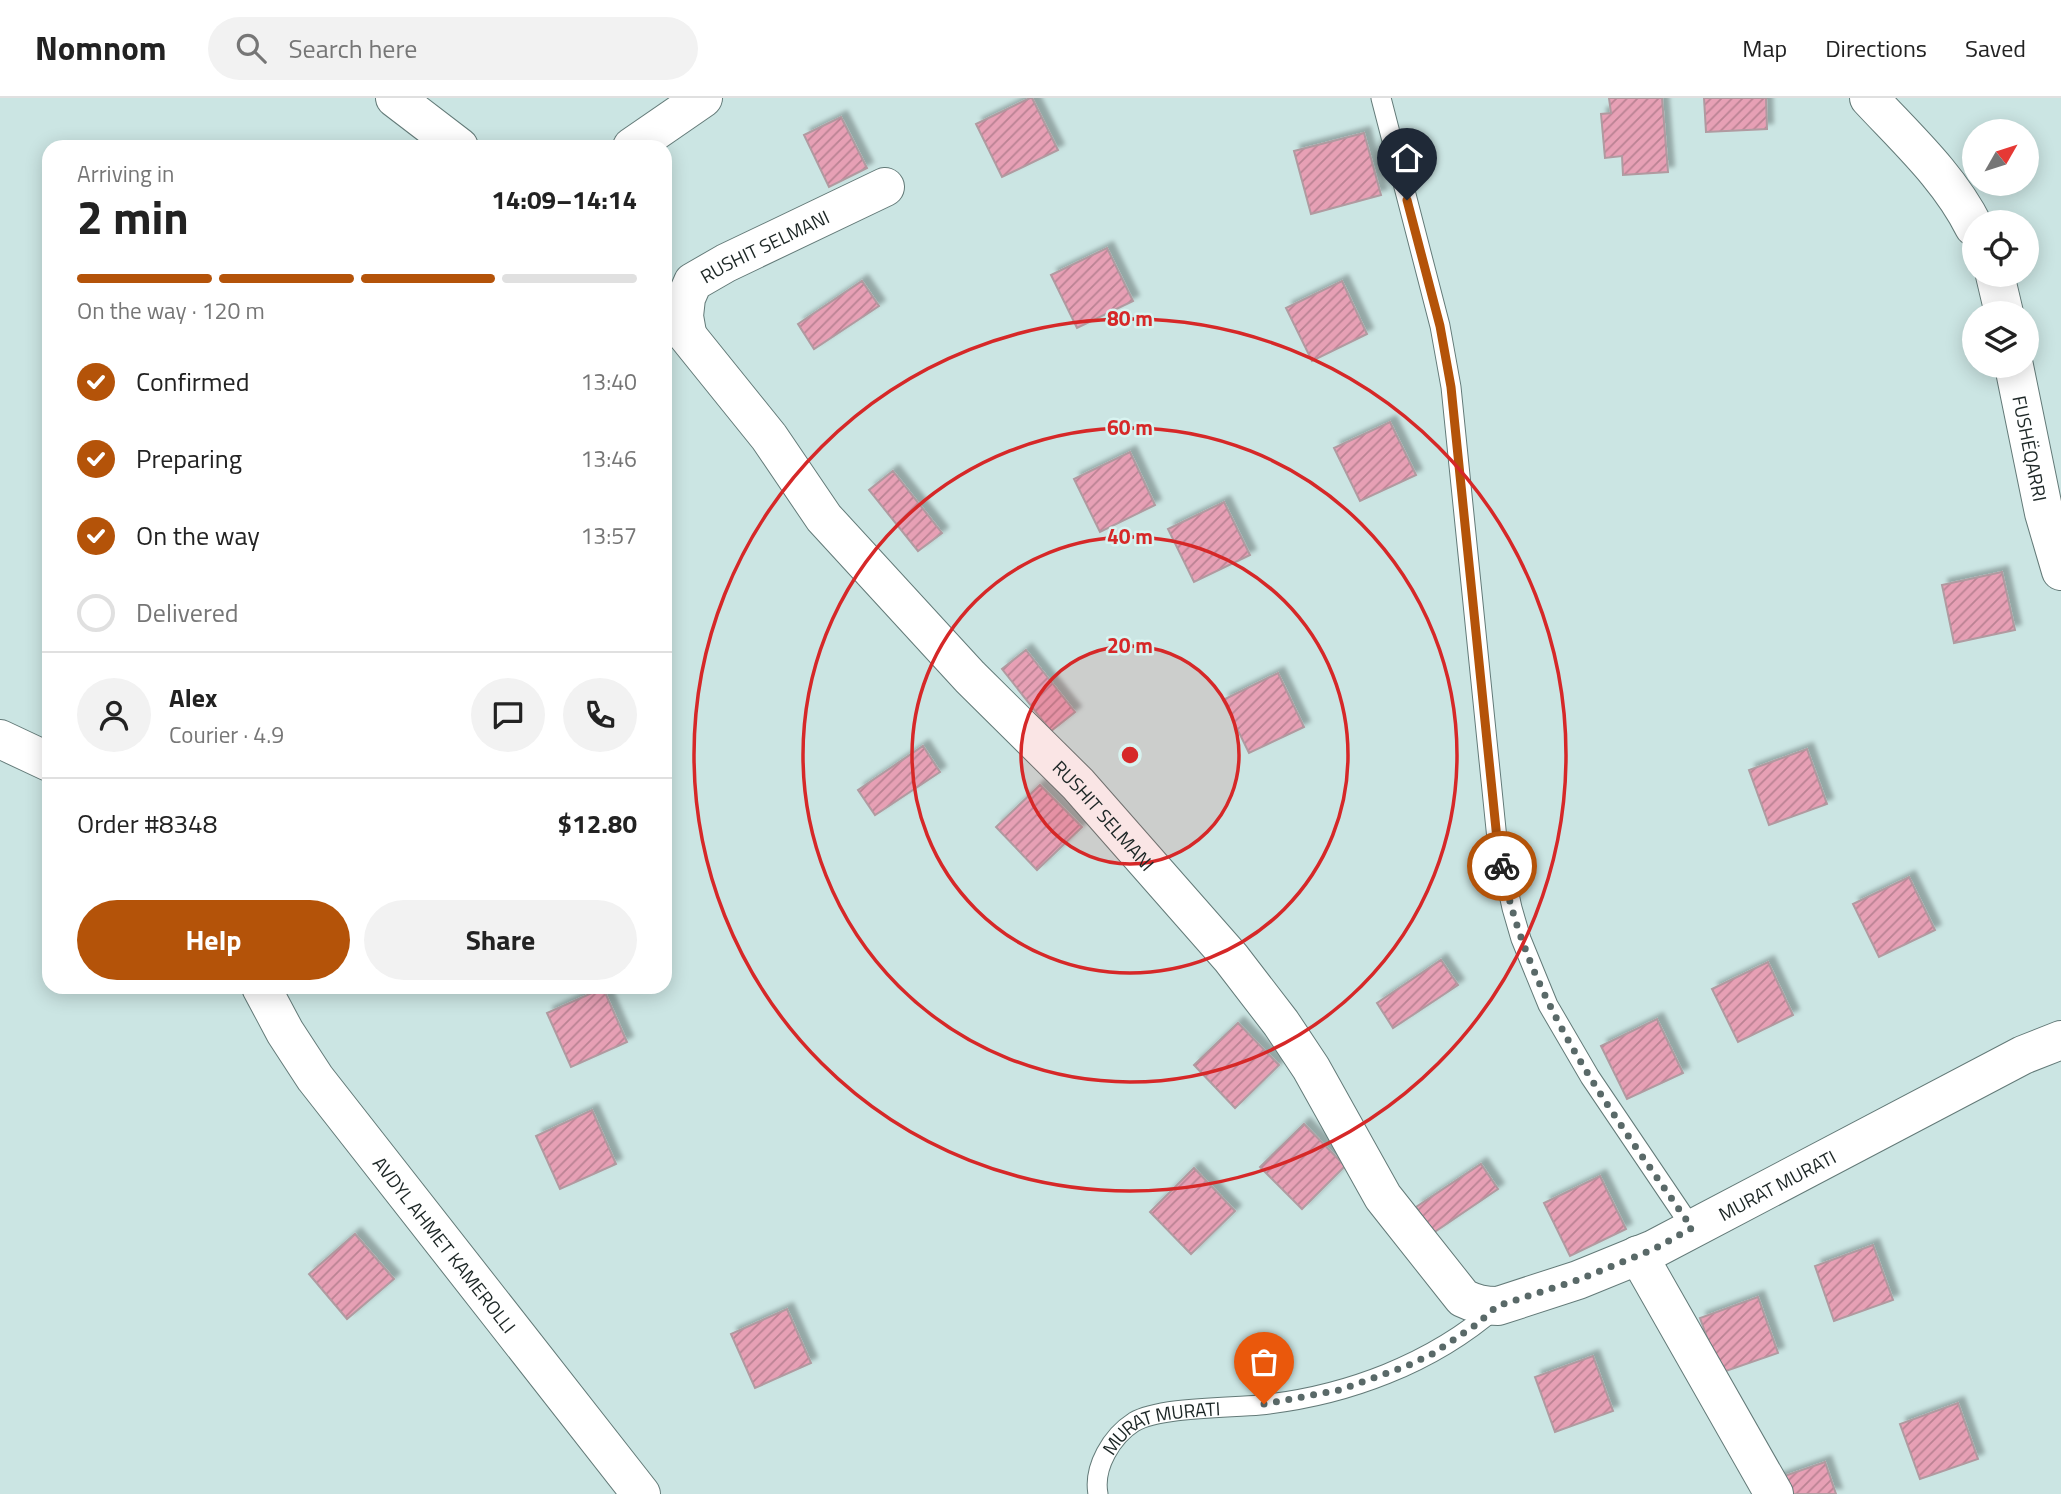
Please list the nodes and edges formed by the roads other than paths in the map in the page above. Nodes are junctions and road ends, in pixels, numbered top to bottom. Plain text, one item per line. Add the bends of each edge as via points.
1 (396, 98) edge
2 (703, 98) edge
3 (1381, 98) edge
4 (1869, 98) edge
5 (450, 140) edge
6 (642, 140) edge
7 (886, 187) dead end
8 (1966, 210) edge
9 (676, 321) edge
10 (2016, 378) edge
11 (2061, 571) edge
12 (0, 738) edge
13 (42, 759) edge
14 (265, 994) edge
15 (2061, 1040) edge
16 (1692, 1228) junction
17 (1638, 1255) junction
18 (1497, 1306) junction
19 (641, 1494) edge
20 (1098, 1494) edge
21 (1774, 1494) edge

1 - 5 street
2 - 6 street
3 - 16 lane via 1440,326 1451,387 1497,839 1512,908 1548,1005 1590,1077
4 - 8 street
7 - 9 street, RUSHIT SELMANI via 693,282 684,316
9 - 18 street, RUSHIT SELMANI via 769,437 824,518 970,677 1078,785 1231,958 1311,1068 1383,1197 1463,1298
10 - 11 street, FUSHËQARRI via 2044,513
12 - 13 street
14 - 19 street, AVDYL AHMET KAMEROLLI via 315,1078
15 - 16 street, MURAT MURATI via 2023,1055
16 - 17 street, MURAT MURATI
17 - 18 street, MURAT MURATI
17 - 21 street
18 - 20 lane, MURAT MURATI via 1432,1354 1340,1390 1264,1404 1153,1413 1118,1435 1107,1451 1099,1470

